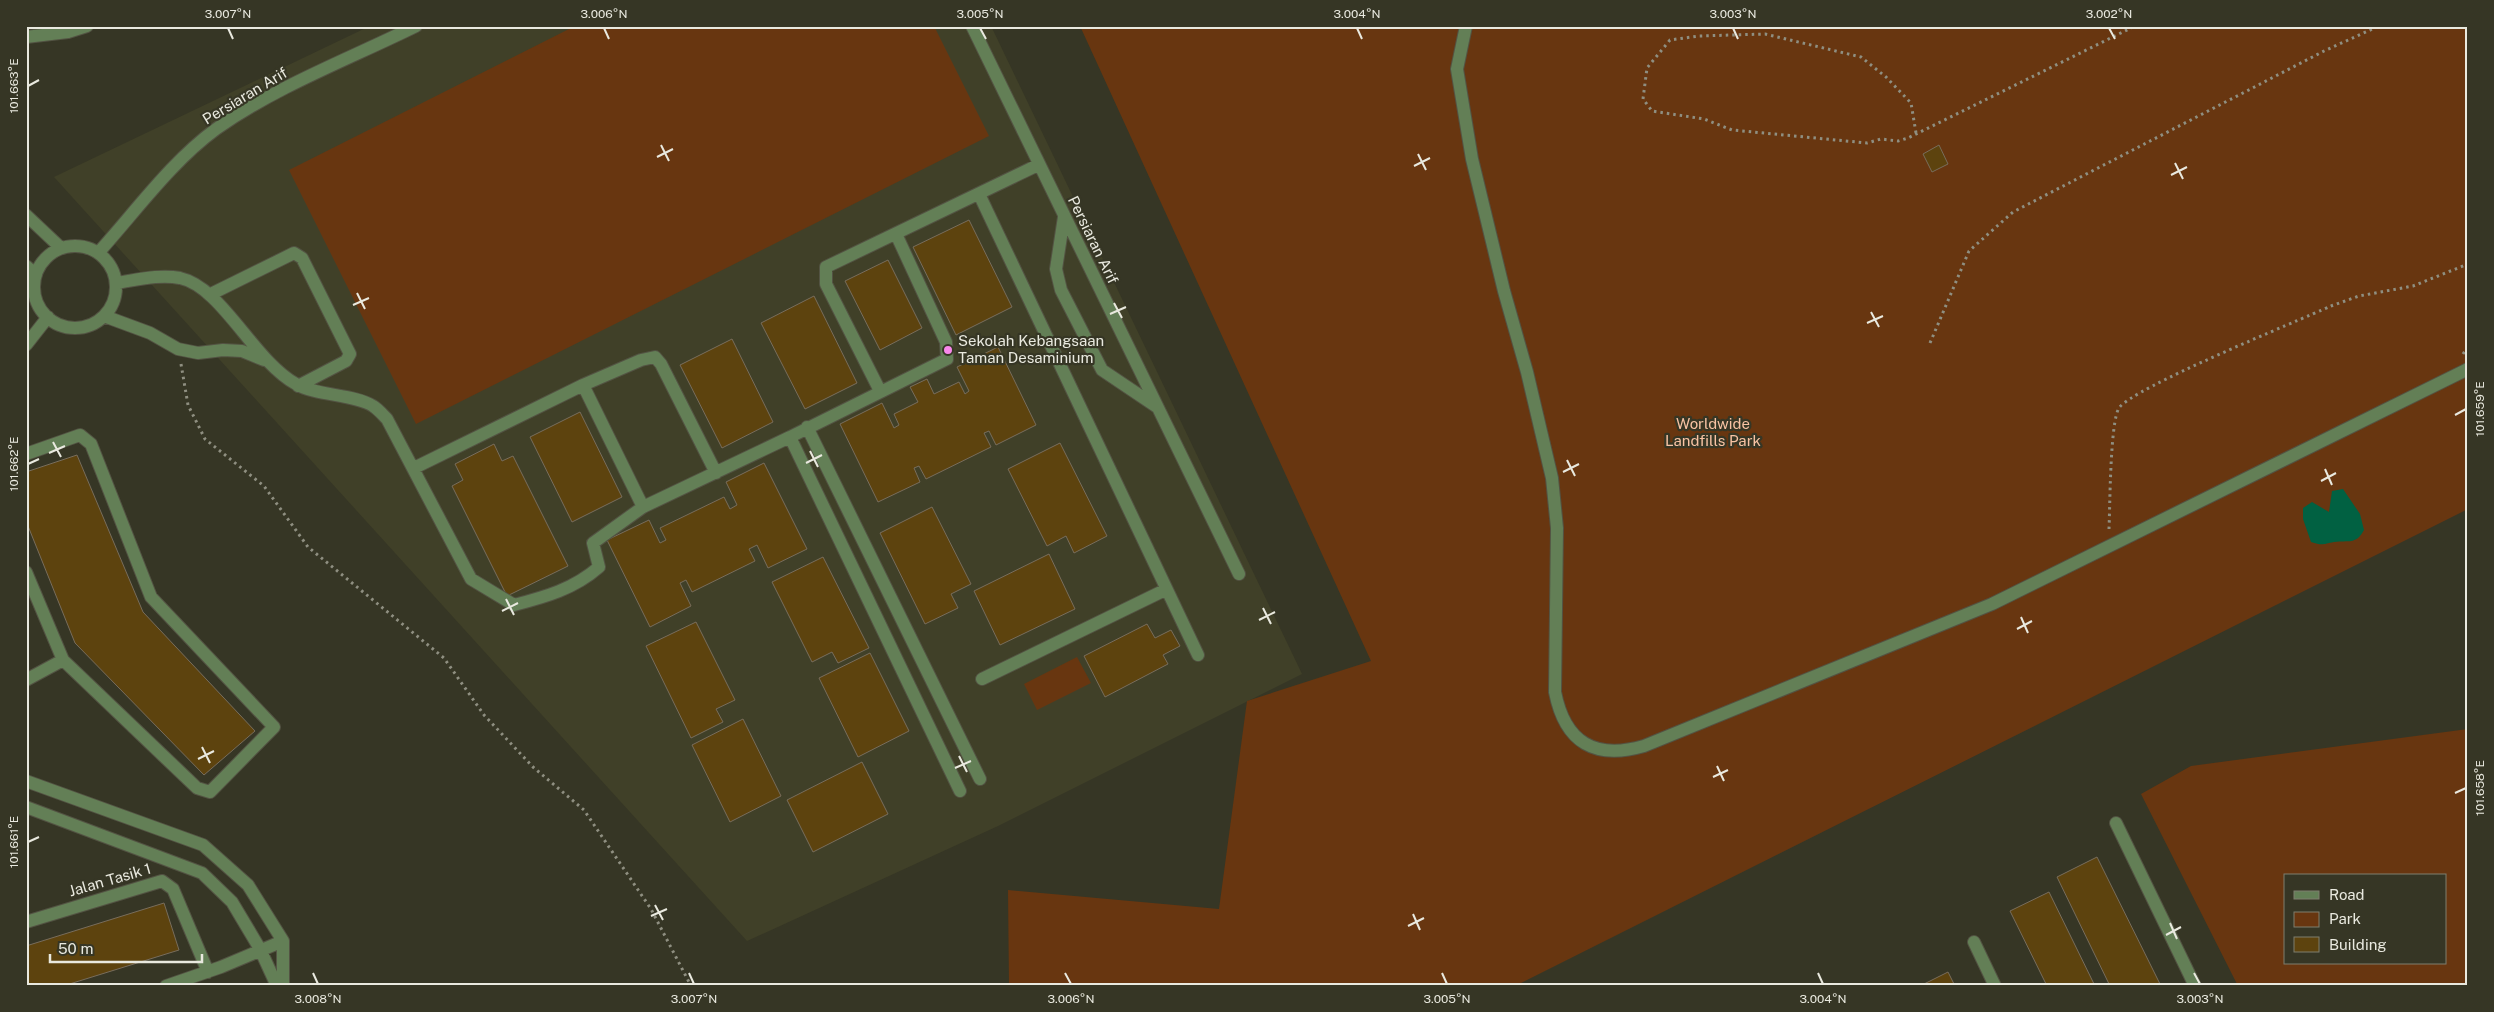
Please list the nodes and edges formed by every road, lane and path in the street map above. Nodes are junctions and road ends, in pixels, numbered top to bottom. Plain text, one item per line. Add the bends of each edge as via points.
1 (87, 26) edge
2 (416, 26) edge
3 (972, 26) edge
4 (1466, 26) edge
5 (2135, 26) edge
6 (2379, 26) edge
7 (26, 36) edge
8 (1916, 133) junction
9 (1038, 165) junction
10 (979, 194) junction
11 (26, 215) edge
12 (1064, 217) junction
13 (896, 234) junction
14 (61, 248) junction
15 (98, 253) junction
16 (2468, 264) edge
17 (26, 266) edge
18 (36, 275) junction
19 (116, 283) junction
20 (211, 294) junction
21 (104, 316) junction
22 (48, 317) junction
23 (1930, 343) dead end
24 (26, 345) edge
25 (178, 349) junction
26 (266, 361) junction
27 (2468, 369) edge
28 (583, 385) junction
29 (298, 386) junction
30 (880, 391) junction
31 (1157, 407) junction
32 (807, 428) junction
33 (790, 437) junction
34 (26, 454) edge
35 (414, 468) junction
36 (716, 473) junction
37 (643, 507) junction
38 (2108, 547) junction
39 (26, 572) edge
40 (1240, 574) dead end
41 (1165, 590) junction
42 (1198, 656) dead end
43 (63, 660) junction
44 (982, 679) dead end
45 (26, 680) edge
46 (980, 779) dead end
47 (26, 781) edge
48 (960, 791) dead end
49 (26, 807) edge
50 (2116, 823) dead end
51 (26, 922) edge
52 (284, 941) junction
53 (1974, 942) dead end
54 (260, 949) junction
55 (208, 972) junction
56 (166, 986) edge
57 (277, 986) edge
58 (283, 986) edge
59 (691, 986) edge
60 (1995, 986) edge
61 (2195, 986) edge

1 - 7 street via 68,32
2 - 15 street, Persiaran Arif via 272,95 216,129 184,156
3 - 9 street, Persiaran Arif
4 - 38 street via 1457,69 1472,159 1552,478 1557,528 1555,692 1562,716 1570,732 1579,740 1601,750 1629,750 1644,746 1992,604
5 - 8 path
6 - 23 path via 2324,50 2013,212 1969,251
8 - 8 path via 1898,141 1881,139 1867,143 1732,130 1704,119 1652,111 1643,99 1647,68 1670,40 1698,36 1766,34 1823,46 1861,57 1886,76 1911,103
9 - 10 street
9 - 12 street, Persiaran Arif
10 - 13 street
10 - 41 street
11 - 14 street
12 - 31 street, Persiaran Arif
12 - 31 street via 1056,269 1061,290 1102,370
13 - 30 street via 946,342 947,359
13 - 30 street via 826,267 826,284
14 - 15 street via 87,247
14 - 18 street via 50,254
15 - 19 street via 107,261
16 - 38 path via 2413,286 2359,296 2331,306 2127,400 2118,409 2114,429
17 - 18 street
18 - 22 street via 36,297
19 - 20 street via 160,276 180,278
19 - 21 street via 116,295
20 - 26 street
20 - 29 street via 294,253 302,258 350,354 346,361
21 - 22 street via 94,323 70,328
21 - 25 street via 150,333
22 - 24 street
25 - 26 street via 198,353 242,351
25 - 59 path via 188,404 205,439 264,486 308,547 444,658 484,715 534,767 584,810 651,909
26 - 29 street
27 - 38 street
28 - 35 street
28 - 36 street via 655,356
28 - 37 street
29 - 35 street via 372,405 387,419
30 - 32 street
31 - 40 street, Persiaran Arif
32 - 33 street
32 - 46 street
33 - 36 street
33 - 48 street
34 - 43 street via 80,435 91,444 151,597 274,727 210,792 198,788
35 - 37 street via 471,579 514,605 554,594 587,577 599,567 593,543
36 - 37 street
39 - 43 street
41 - 42 street
41 - 44 street
43 - 45 street
47 - 52 street via 203,846 248,885
49 - 54 street via 202,873 232,902
50 - 61 street
51 - 55 street, Jalan Tasik 1 via 162,881 173,889
52 - 54 street
52 - 58 street
53 - 60 street
54 - 55 street
54 - 57 street
55 - 56 street

